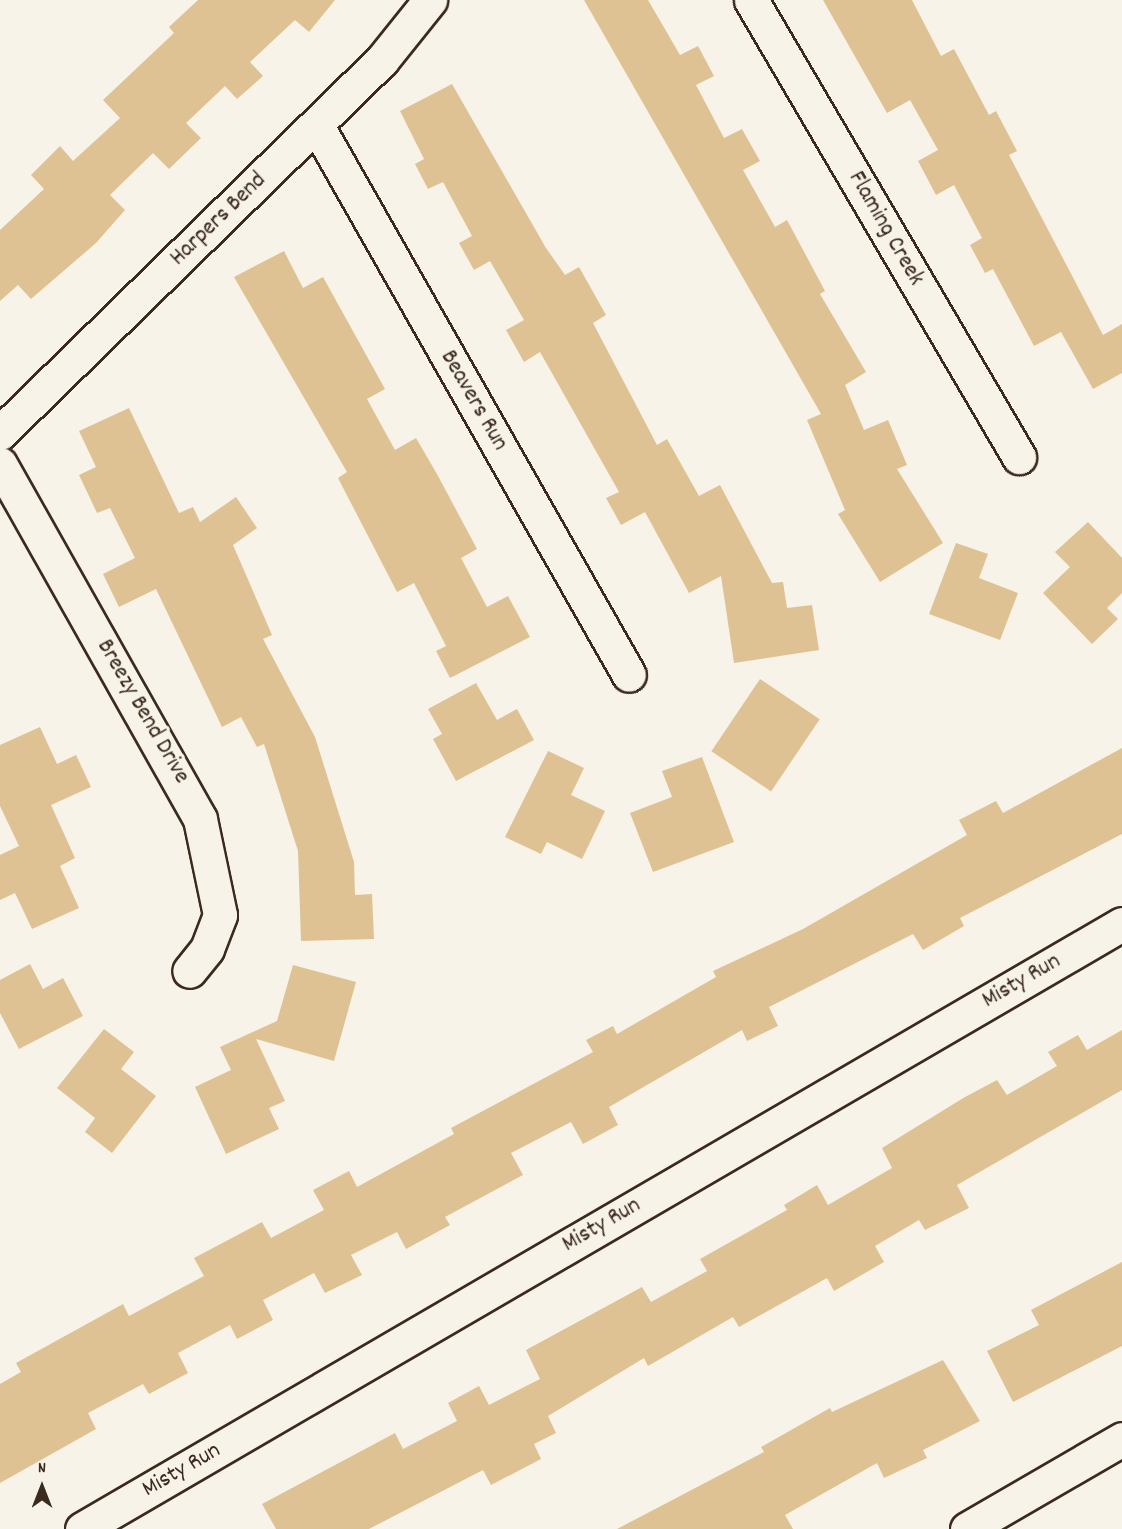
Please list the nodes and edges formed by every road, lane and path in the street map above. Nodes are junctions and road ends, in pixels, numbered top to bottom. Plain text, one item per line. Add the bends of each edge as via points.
1 (430, 0) edge
2 (751, 0) edge
3 (317, 126) junction
4 (0, 433) edge
5 (1019, 458) dead end
6 (0, 464) edge
7 (629, 675) dead end
8 (1122, 924) edge
9 (189, 971) dead end
10 (1122, 1439) edge
11 (82, 1529) edge
12 (967, 1529) edge

1 - 3 street, Harpers Bend via 382,60
2 - 5 street, Flaming Creek
3 - 4 street, Harpers Bend
3 - 7 street, Beavers Run
6 - 9 street, Breezy Bend Drive via 200,819 219,915 207,949
8 - 11 street, Misty Run
10 - 12 street

